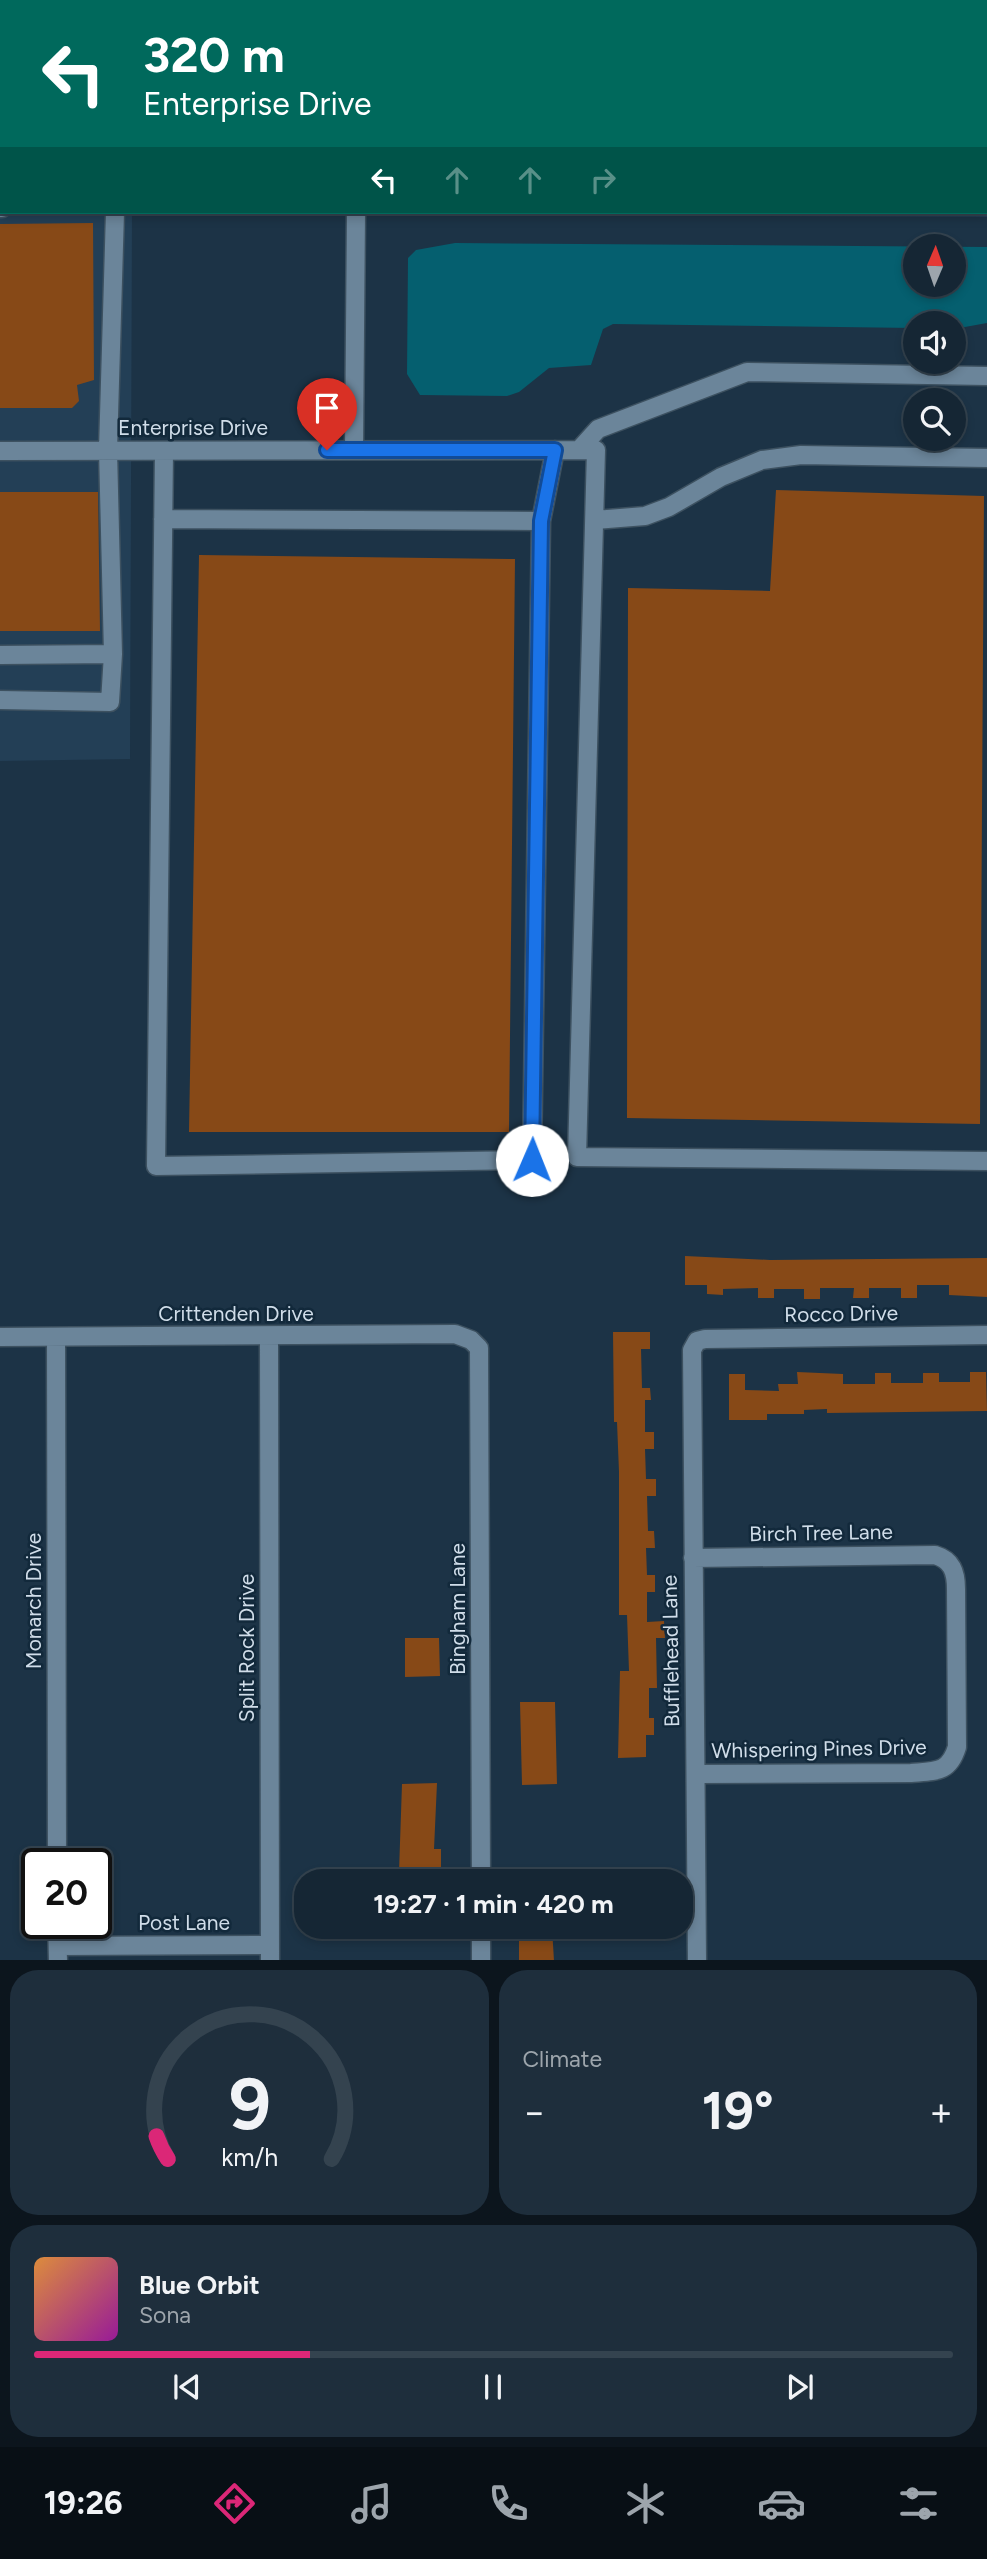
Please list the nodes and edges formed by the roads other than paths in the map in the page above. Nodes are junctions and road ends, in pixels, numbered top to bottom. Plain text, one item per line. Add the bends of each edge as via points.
1 (115, 214) edge
2 (356, 214) edge
3 (987, 376) edge
4 (108, 450) junction
5 (355, 450) junction
6 (555, 450) junction
7 (587, 450) junction
8 (0, 451) edge
9 (164, 451) junction
10 (987, 458) edge
11 (163, 519) junction
12 (595, 520) junction
13 (541, 521) junction
14 (113, 654) junction
15 (0, 655) edge
16 (0, 700) edge
17 (987, 1161) edge
18 (987, 1335) edge
19 (269, 1336) junction
20 (0, 1337) edge
21 (56, 1337) junction
22 (471, 1340) joint
23 (696, 1341) joint
24 (693, 1558) junction
25 (943, 1769) joint
26 (696, 1774) junction
27 (57, 1848) edge
28 (481, 1869) edge
29 (481, 1939) edge
30 (58, 1953) edge
31 (269, 1953) edge
32 (481, 1960) edge
33 (697, 1960) edge

1 - 4 street
2 - 5 street
3 - 7 street via 747,372 598,429
4 - 8 street, Enterprise Drive
4 - 9 street, Enterprise Drive
4 - 14 street
5 - 6 street, Enterprise Drive
5 - 9 street, Enterprise Drive
6 - 7 street, Enterprise Drive
6 - 13 street
7 - 12 street
9 - 11 street
10 - 12 street via 801,455 762,460 645,516
11 - 13 street
11 - 13 street via 156,1166 532,1160
12 - 17 street via 577,1157
14 - 15 street
14 - 16 street via 110,702
18 - 23 street, Rocco Drive
19 - 21 street, Crittenden Drive
19 - 22 street, Crittenden Drive via 455,1334
19 - 31 street, Split Rock Drive
20 - 21 street, Crittenden Drive
21 - 27 street, Monarch Drive
22 - 28 street, Bingham Lane via 479,1348 481,1369
23 - 24 street, Bufflehead Lane via 690,1367
24 - 25 street, Birch Tree Lane via 923,1553 944,1558 956,1578 957,1747 951,1763
24 - 26 street, Bufflehead Lane
25 - 26 street, Whispering Pines Drive
26 - 33 street, Bufflehead Lane
29 - 32 street
30 - 31 street, Post Lane

